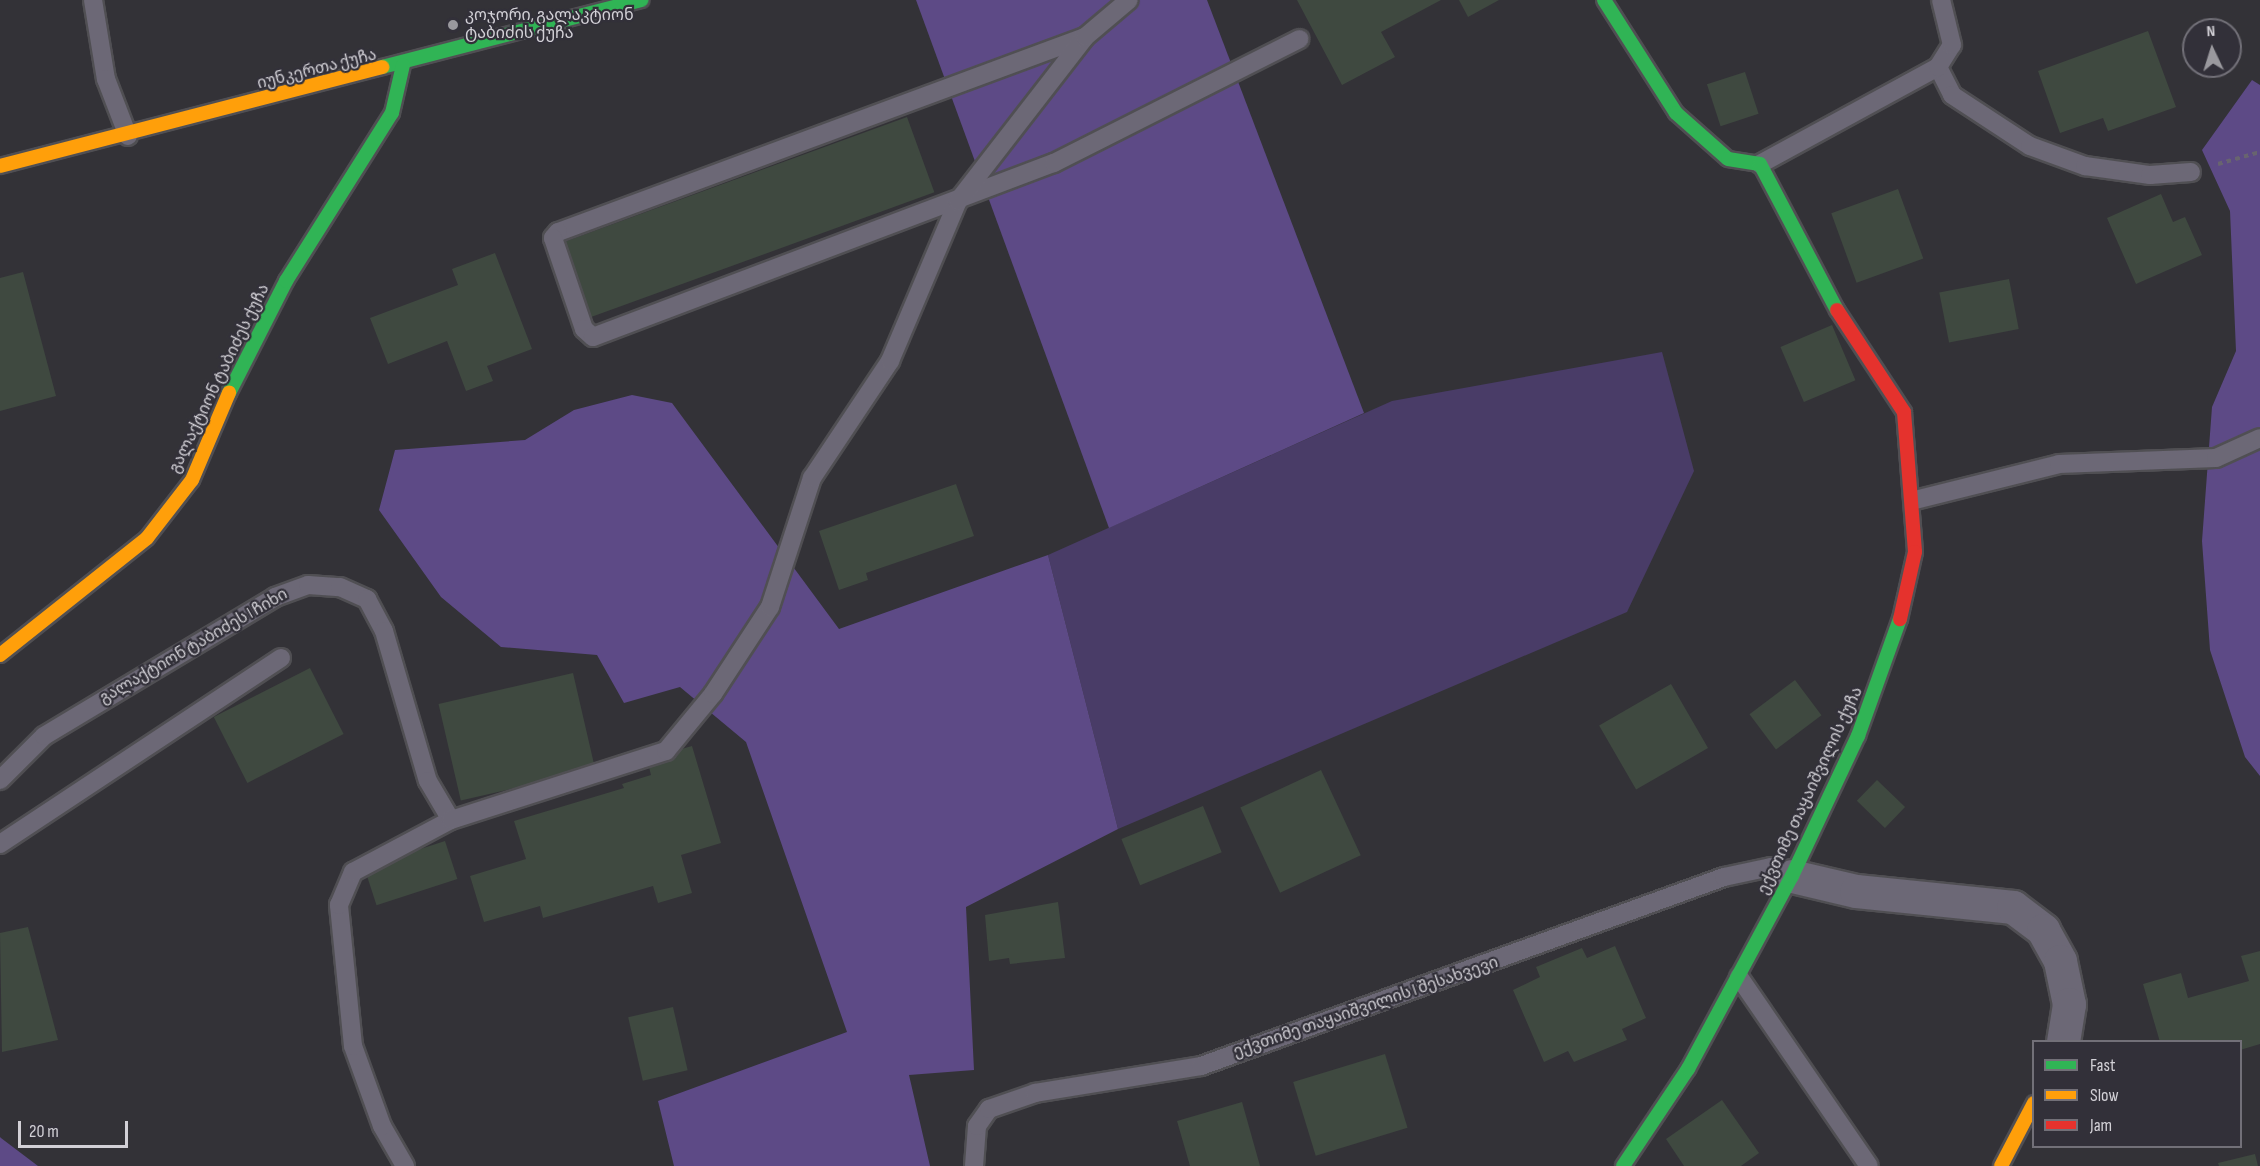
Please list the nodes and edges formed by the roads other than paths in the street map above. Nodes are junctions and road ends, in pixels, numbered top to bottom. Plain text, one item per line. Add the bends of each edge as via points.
1 (93, 0) edge
2 (641, 0) edge
3 (1129, 0) edge
4 (1604, 0) edge
5 (1941, 0) edge
6 (1085, 37) junction
7 (1300, 39) dead end
8 (403, 65) junction
9 (1938, 67) junction
10 (128, 136) junction
11 (1760, 164) junction
12 (0, 166) edge
13 (2191, 172) road end
14 (958, 201) junction
15 (2260, 438) edge
16 (1915, 500) junction
17 (0, 655) edge
18 (281, 658) dead end
19 (0, 780) edge
20 (451, 820) junction
21 (0, 843) edge
22 (1792, 876) junction
23 (1739, 977) junction
24 (2063, 1040) edge
25 (2032, 1106) edge
26 (405, 1166) edge
27 (974, 1166) edge
28 (1623, 1166) edge
29 (1869, 1166) edge
30 (2001, 1166) edge

1 - 10 lane via 106,79
2 - 8 street, იუნკერთა ქუჩა
3 - 6 lane
4 - 11 street via 1676,113 1728,159
5 - 9 lane via 1952,45
6 - 14 lane
6 - 14 lane via 552,238 584,329 593,337
7 - 14 lane via 1054,163
8 - 10 street, იუნკერთა ქუჩა
8 - 17 street, გალაქტიონ ტაბიძეს ქუჩა via 392,113 286,281 233,383 192,480 147,538
9 - 11 lane
9 - 13 lane via 1952,94 2030,147 2085,166 2150,175
10 - 12 street, იუნკერთა ქუჩა
11 - 16 street, ექვთიმე თაყაიშვილის ქუჩა via 1826,293 1904,412
14 - 20 lane via 890,361 812,478 770,607 666,751
15 - 16 lane via 2216,458 2059,464
16 - 22 street, ექვთიმე თაყაიშვილის ქუჩა via 1915,552 1895,640 1858,736
18 - 21 lane
19 - 20 lane, გალაქტიონ ტაბიძეს I ჩიხი via 44,735 275,597 308,585 340,587 367,599 384,631 428,781
20 - 26 lane via 353,872 339,905 353,1046 382,1126
22 - 23 street, ექვთიმე თაყაიშვილის ქუჩა
22 - 24 street via 1856,891 2013,908 2043,930 2060,961 2068,1004
22 - 27 lane, ექვთიმე თაყაიშვილის I შესახვევი via 1771,867 1724,877 1201,1066 1035,1093 989,1108 977,1126
23 - 28 street, ექვთიმე თაყაიშვილის ქუჩა via 1688,1070
23 - 29 lane
25 - 30 street

